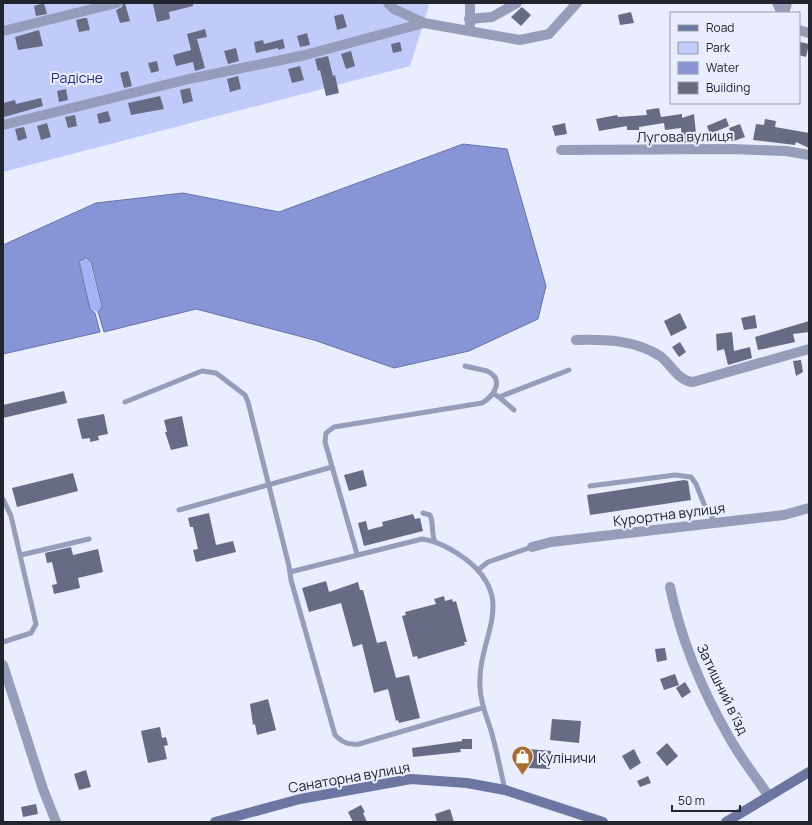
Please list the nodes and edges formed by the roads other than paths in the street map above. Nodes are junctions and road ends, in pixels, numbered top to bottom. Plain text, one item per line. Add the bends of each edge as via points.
1 (117, 3) edge
2 (388, 3) edge
3 (470, 3) edge
4 (517, 3) edge
5 (577, 3) edge
6 (777, 3) edge
7 (782, 12) edge
8 (469, 19) junction
9 (424, 23) junction
10 (3, 31) edge
11 (472, 32) junction
12 (3, 125) edge
13 (562, 150) dead end
14 (809, 155) edge
15 (576, 340) dead end
16 (809, 349) edge
17 (465, 366) dead end
18 (569, 370) dead end
19 (494, 394) junction
20 (499, 397) junction
21 (125, 402) dead end
22 (514, 410) dead end
23 (332, 467) junction
24 (268, 484) junction
25 (590, 486) dead end
26 (3, 499) edge
27 (809, 508) edge
28 (179, 510) dead end
29 (423, 512) dead end
30 (715, 522) junction
31 (89, 539) dead end
32 (435, 542) junction
33 (532, 547) joint
34 (357, 554) junction
35 (21, 555) junction
36 (478, 570) junction
37 (290, 572) junction
38 (670, 587) dead end
39 (3, 642) edge
40 (3, 665) edge
41 (482, 708) junction
42 (809, 772) edge
43 (505, 790) junction
44 (768, 795) junction
45 (56, 822) edge
46 (215, 822) edge
47 (603, 822) edge
48 (726, 822) edge

1 - 10 street
2 - 9 street via 394,9
3 - 8 street
4 - 8 street via 492,17
5 - 11 street via 549,34 520,40
6 - 7 street
8 - 11 street
9 - 11 street
9 - 12 street via 305,55 188,79
13 - 14 street, Лугова вулиця via 731,149 786,151
15 - 16 street via 622,342 640,346 666,361 682,378 693,382
17 - 19 lane via 491,374 495,382
18 - 20 lane
19 - 20 lane
19 - 23 lane via 482,403 332,428 324,439
20 - 22 lane
21 - 24 lane via 202,371 216,373 245,394
23 - 24 lane
23 - 34 lane
24 - 28 lane
24 - 37 lane
25 - 30 lane via 675,475 687,476 696,484
26 - 35 lane via 11,516
27 - 30 street, Курортна вулиця via 784,515
29 - 32 lane via 430,515 433,522 432,536
30 - 33 street, Курортна вулиця via 550,542
31 - 35 lane
32 - 34 lane via 422,539
32 - 36 lane via 461,556
33 - 36 lane via 488,562
34 - 37 lane
35 - 39 lane via 36,624 31,633
36 - 41 lane via 493,596 491,620 479,677
37 - 41 lane via 335,736 341,741 359,744
38 - 44 street, Затишний в’їзд via 682,636 703,688 729,738
40 - 45 street
41 - 43 lane via 492,734
42 - 44 street
43 - 46 street, Санаторна вулиця via 467,783 411,779 300,799
43 - 47 street, Санаторна вулиця
44 - 48 street

